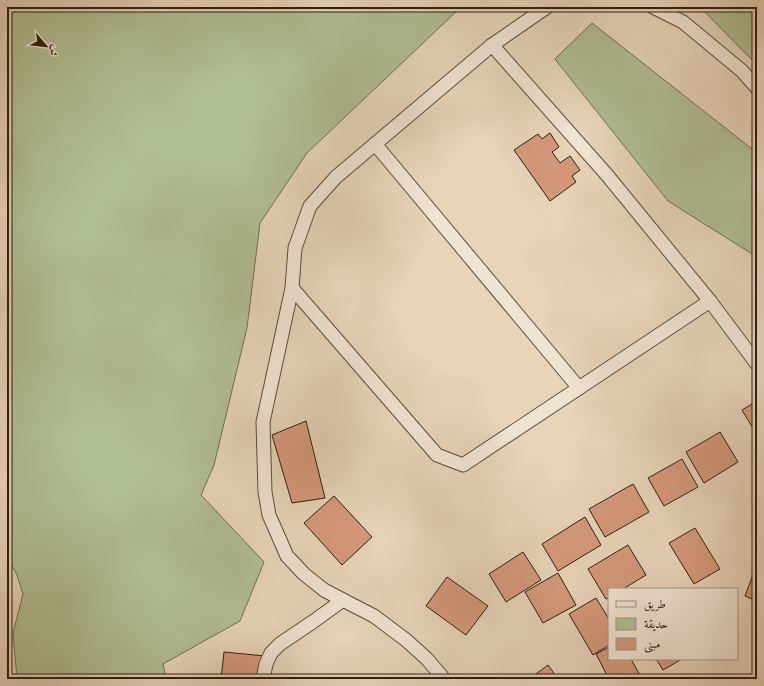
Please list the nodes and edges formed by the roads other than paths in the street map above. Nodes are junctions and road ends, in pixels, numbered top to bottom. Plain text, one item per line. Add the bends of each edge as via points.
1 (547, 7) edge
2 (653, 7) edge
3 (492, 45) junction
4 (757, 88) edge
5 (375, 144) junction
6 (292, 288) junction
7 (710, 301) junction
8 (757, 364) edge
9 (579, 388) junction
10 (343, 600) junction
11 (263, 679) edge
12 (444, 679) edge

1 - 3 street
2 - 4 street via 683,22 742,71
3 - 5 street
3 - 7 street via 607,175
5 - 6 street via 336,177 310,206 295,248
5 - 9 street
6 - 9 street via 437,455 463,466
6 - 10 street via 263,422 265,492 269,515 287,556 324,590
7 - 8 street
7 - 9 street
10 - 11 street via 280,644 271,653
10 - 12 street via 374,616 406,640

